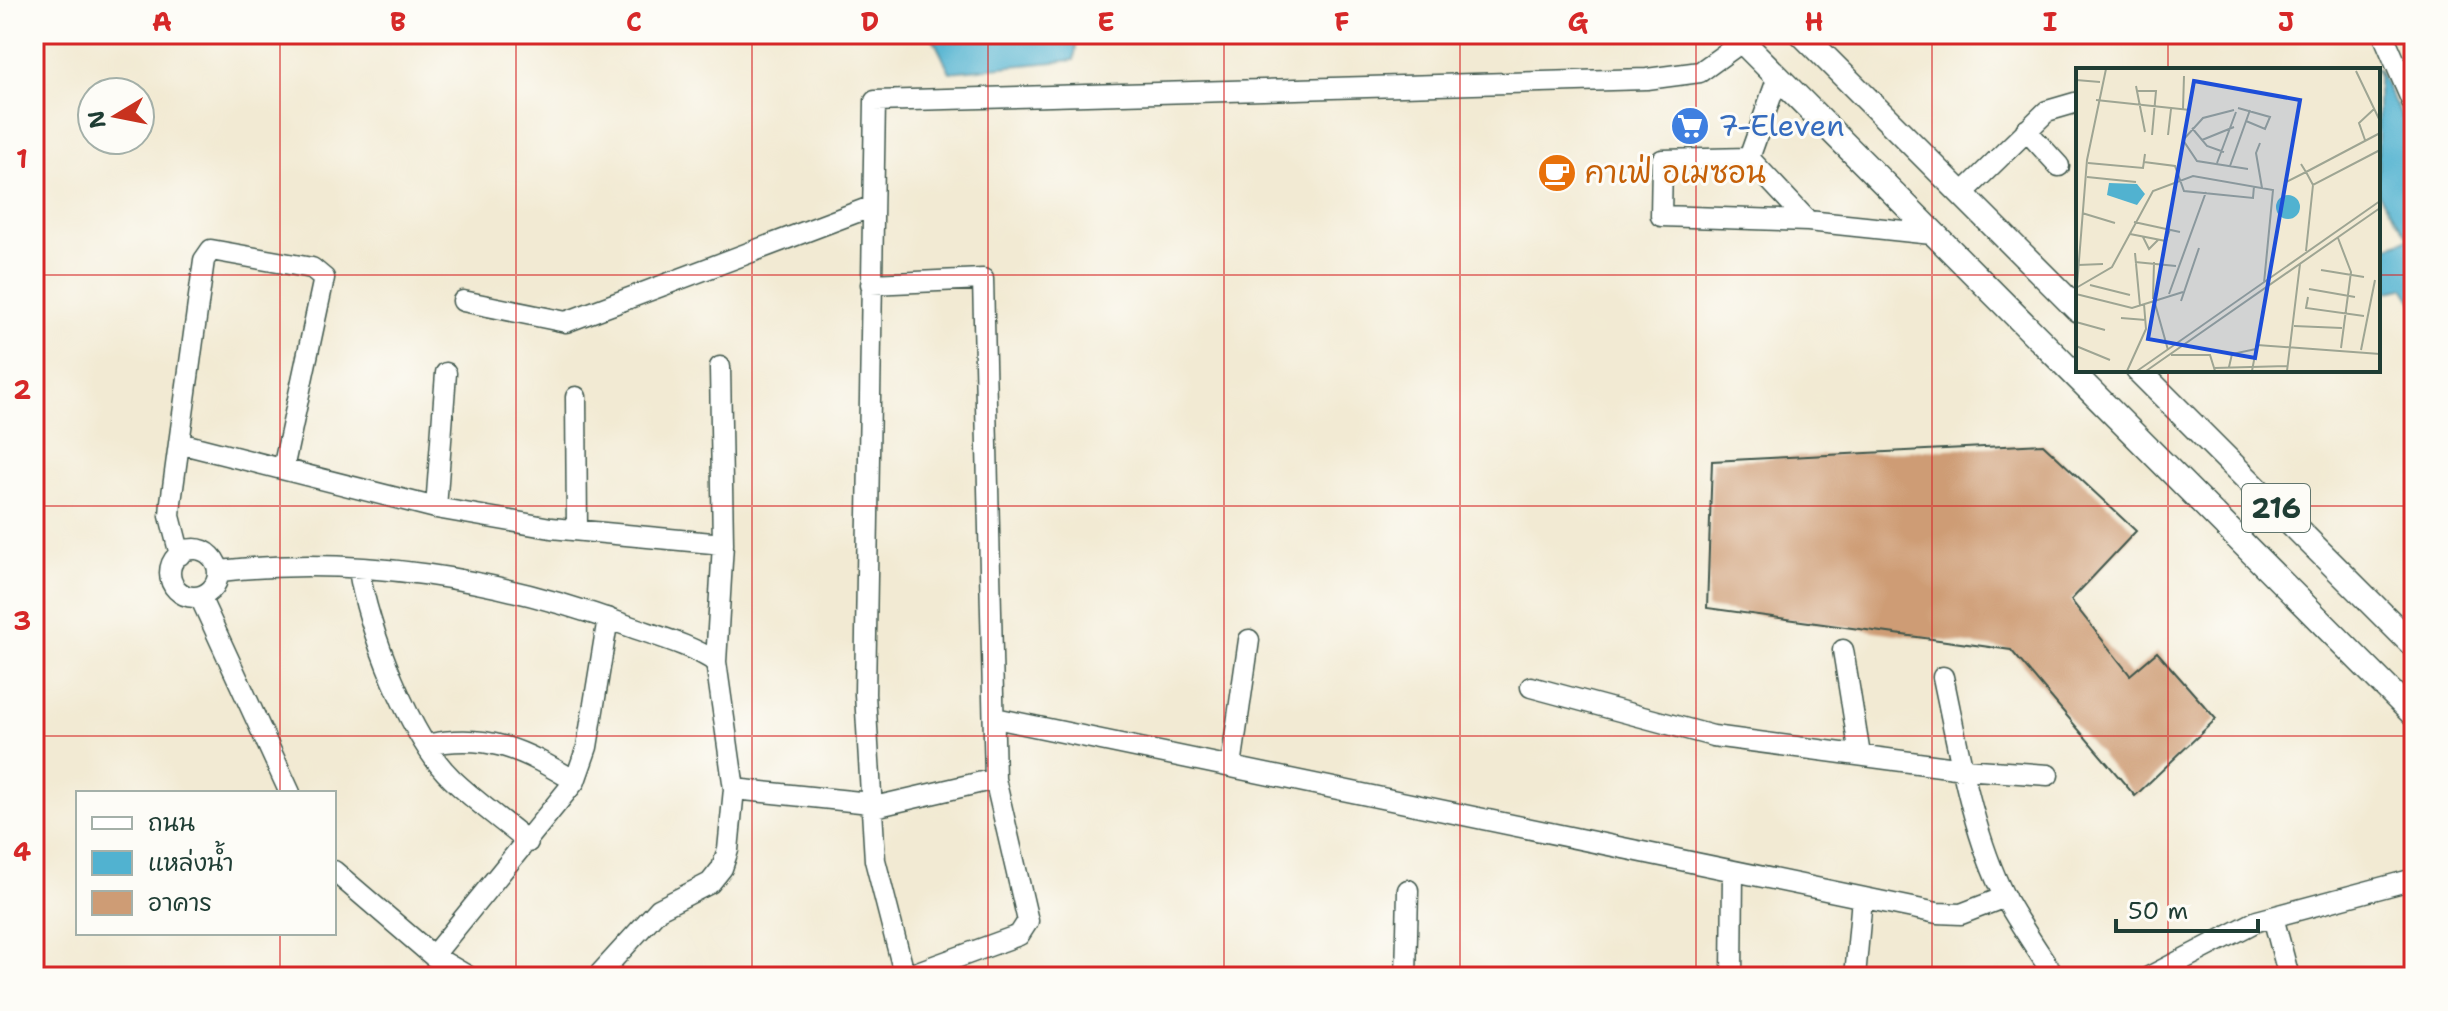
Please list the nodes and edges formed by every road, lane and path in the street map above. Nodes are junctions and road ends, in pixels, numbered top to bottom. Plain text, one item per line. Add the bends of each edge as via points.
1 (1802, 34) edge
2 (2383, 34) edge
3 (1739, 38) edge
4 (1778, 77) junction
5 (2076, 103) edge
6 (2414, 106) edge
7 (2020, 136) junction
8 (1749, 158) junction
9 (2059, 166) dead end
10 (1962, 194) junction
11 (865, 209) junction
12 (1808, 221) junction
13 (1932, 234) junction
14 (871, 284) junction
15 (463, 301) dead end
16 (2076, 308) edge
17 (720, 367) dead end
18 (2140, 372) edge
19 (446, 373) dead end
20 (576, 397) dead end
21 (179, 443) junction
22 (283, 469) junction
23 (436, 508) junction
24 (577, 530) junction
25 (723, 544) junction
26 (180, 555) junction
27 (359, 569) junction
28 (220, 571) junction
29 (200, 597) junction
30 (608, 618) junction
31 (1249, 640) dead end
32 (2414, 646) edge
33 (1843, 650) dead end
34 (716, 662) junction
35 (1943, 677) dead end
36 (1531, 687) dead end
37 (2414, 715) edge
38 (995, 718) junction
39 (426, 745) junction
40 (1860, 755) junction
41 (1231, 766) junction
42 (1963, 769) junction
43 (2048, 775) dead end
44 (995, 779) junction
45 (575, 781) junction
46 (734, 789) junction
47 (289, 791) edge
48 (870, 806) junction
49 (528, 842) junction
50 (1733, 871) junction
51 (336, 873) edge
52 (2414, 879) edge
53 (1408, 890) dead end
54 (2005, 897) junction
55 (1862, 898) junction
56 (2273, 917) junction
57 (433, 956) junction
58 (469, 977) edge
59 (597, 977) edge
60 (905, 977) edge
61 (1406, 977) edge
62 (1732, 977) edge
63 (1855, 977) edge
64 (2055, 977) edge
65 (2149, 977) edge
66 (2289, 977) edge

1 - 10 main road
2 - 6 street
3 - 4 main road, 216
3 - 11 street via 1700,72 1647,79 875,101
4 - 8 street
4 - 13 main road, 216
5 - 7 street via 2047,111
7 - 9 street
7 - 10 street
8 - 12 street
8 - 12 street via 1662,160 1661,216
10 - 16 main road
11 - 14 street
11 - 15 street via 570,321
12 - 13 street
13 - 37 main road, 216
14 - 38 street via 983,279
14 - 48 street via 865,694
17 - 25 street
18 - 32 main road, 216
19 - 23 street
20 - 24 street
21 - 22 street
21 - 22 street via 207,253 218,249 312,268 324,278
21 - 26 street via 170,516
22 - 23 street
23 - 24 street
24 - 25 street
25 - 34 street
26 - 28 street via 197,549
26 - 29 street via 170,574 174,587 184,596
27 - 28 street via 279,564
27 - 30 street via 491,585
27 - 39 street via 363,598 397,689
28 - 29 street via 210,592
29 - 47 street
30 - 34 street
30 - 45 street via 587,747
31 - 41 street
33 - 40 street
34 - 46 street
35 - 42 street
36 - 40 street via 1713,736
38 - 41 street
38 - 44 street
39 - 45 street via 486,740 526,751
39 - 49 street via 450,778
40 - 42 street
41 - 50 street
42 - 43 street
42 - 54 street
44 - 48 street
44 - 60 street via 1028,921 1019,935
45 - 49 street
46 - 48 street
46 - 59 street via 722,868 710,883 659,909
48 - 60 street via 875,860
49 - 57 street
50 - 55 street
50 - 62 street
51 - 57 street
52 - 56 street
53 - 61 street
54 - 55 street via 1961,914
54 - 64 street
55 - 63 street
56 - 65 street
56 - 66 street
57 - 58 street

